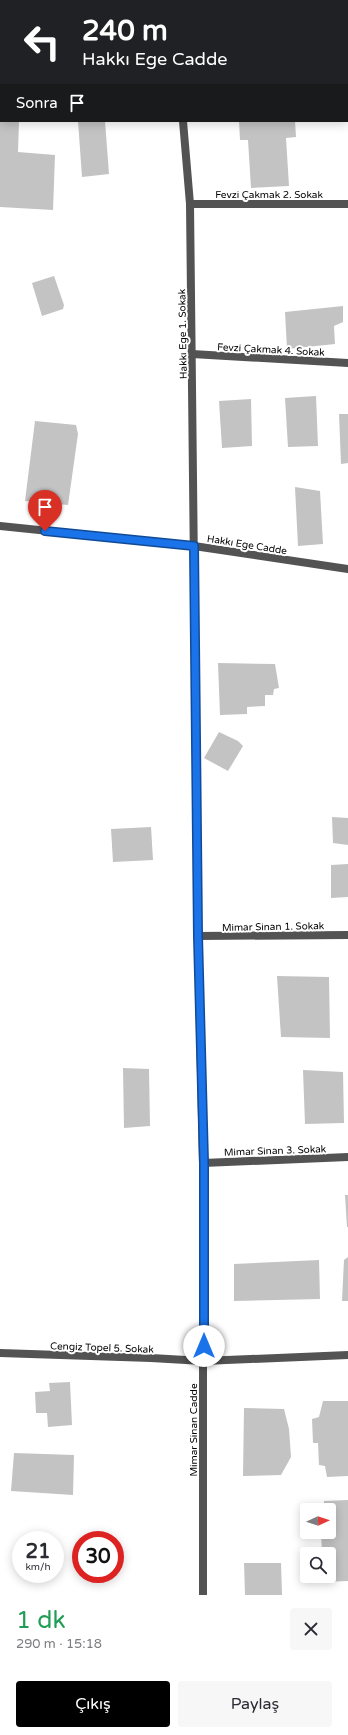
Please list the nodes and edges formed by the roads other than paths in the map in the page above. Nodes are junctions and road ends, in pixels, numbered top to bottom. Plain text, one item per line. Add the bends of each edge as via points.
1 (183, 122) edge
2 (190, 204) junction
3 (348, 204) edge
4 (192, 354) junction
5 (348, 363) edge
6 (0, 526) edge
7 (194, 546) junction
8 (348, 569) edge
9 (348, 935) edge
10 (198, 936) junction
11 (348, 1157) edge
12 (204, 1163) junction
13 (0, 1354) edge
14 (348, 1355) edge
15 (204, 1361) junction
16 (203, 1595) edge

1 - 2 street, Hakkı Ege 1. Sokak
2 - 3 street, Fevzi Çakmak 2. Sokak
2 - 4 street, Hakkı Ege 1. Sokak
4 - 5 street, Fevzi Çakmak 4. Sokak
4 - 7 street, Hakkı Ege 1. Sokak
6 - 7 street, Hakkı Ege Cadde
7 - 8 street, Hakkı Ege Cadde
7 - 10 street, Mimar Sinan Cadde
9 - 10 street, Mimar Sinan 1. Sokak
10 - 12 street, Mimar Sinan Cadde
11 - 12 street, Mimar Sinan 3. Sokak
12 - 15 street, Mimar Sinan Cadde
13 - 15 street, Cengiz Topel 5. Sokak
14 - 15 street, Cengiz Topel 5. Sokak
15 - 16 street, Mimar Sinan Cadde

